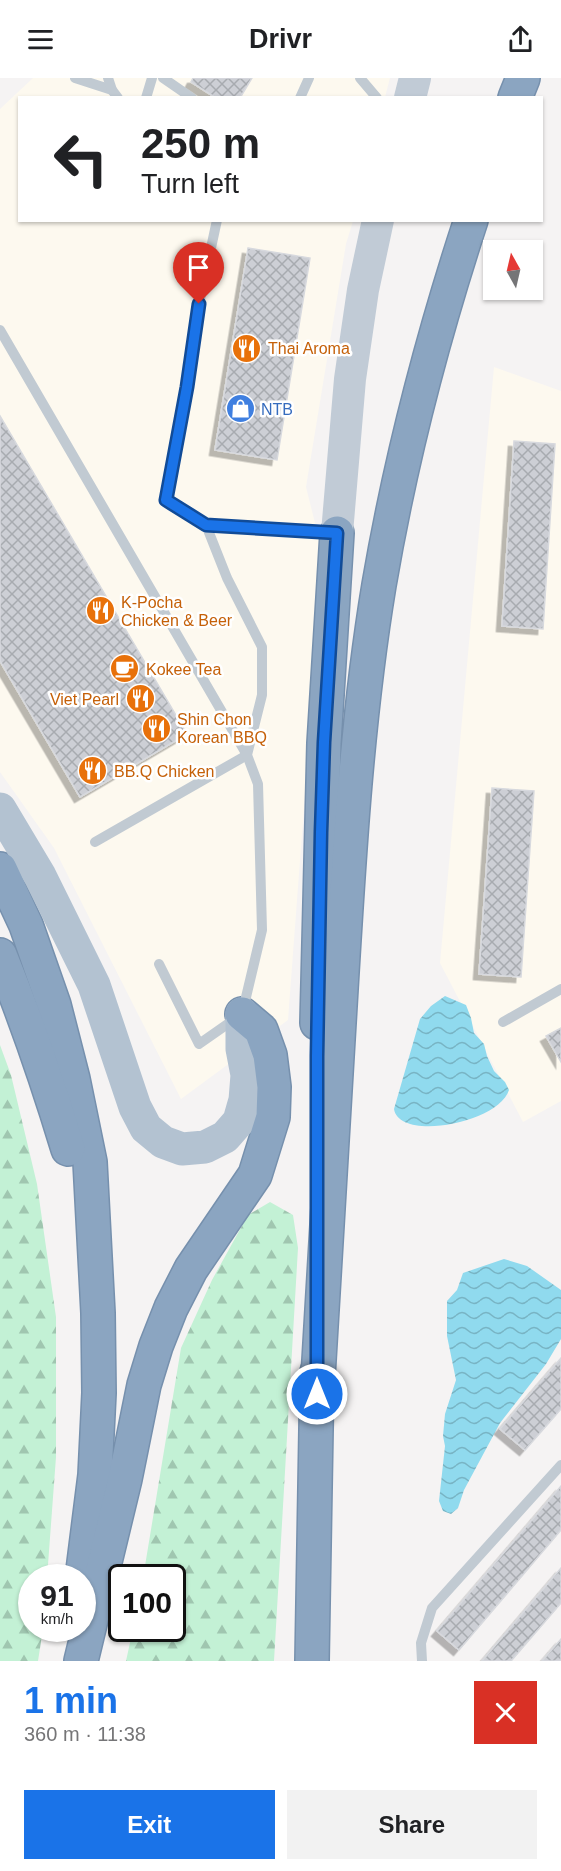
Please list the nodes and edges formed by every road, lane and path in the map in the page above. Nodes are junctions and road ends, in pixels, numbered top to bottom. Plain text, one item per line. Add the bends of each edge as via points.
1 (75, 78) edge
2 (108, 78) edge
3 (152, 78) edge
4 (163, 78) edge
5 (309, 78) edge
6 (360, 78) edge
7 (415, 78) edge
8 (523, 78) edge
9 (115, 94) edge
10 (147, 96) edge
11 (189, 96) edge
12 (301, 96) edge
13 (375, 96) edge
14 (410, 96) edge
15 (516, 96) edge
16 (217, 222) edge
17 (378, 222) edge
18 (470, 222) edge
19 (0, 330) edge
20 (206, 525) junction
21 (337, 533) junction
22 (247, 755) junction
23 (0, 809) edge
24 (95, 842) dead end
25 (0, 869) edge
26 (0, 956) edge
27 (159, 964) dead end
28 (561, 989) edge
29 (242, 1014) junction
30 (503, 1022) dead end
31 (98, 1313) junction
32 (317, 1394) junction
33 (561, 1465) edge
34 (84, 1564) edge
35 (72, 1642) edge
36 (70, 1661) edge
37 (81, 1661) edge
38 (312, 1661) edge
39 (422, 1661) edge

1 - 9 lane
2 - 9 lane
3 - 10 lane
4 - 11 lane
5 - 12 lane
6 - 13 lane
7 - 14 street
8 - 15 highway
16 - 20 lane via 166,500
17 - 21 street via 350,379
18 - 32 highway via 398,489 379,586 365,692 346,896
19 - 22 lane
20 - 21 lane
20 - 22 lane via 227,578 262,647 262,695
21 - 32 highway via 321,844
22 - 24 lane
22 - 29 lane via 258,784 262,930
23 - 29 main road via 40,876 94,985 135,1107 146,1128 163,1142 182,1149 205,1147 225,1137 239,1121 247,1075
25 - 31 highway via 26,925 73,1079 90,1162
26 - 31 highway via 48,1083 73,1168
27 - 29 lane via 199,1044
28 - 30 lane
29 - 37 highway via 261,1030 270,1055 273,1117 255,1175 191,1269 156,1346
31 - 34 highway via 95,1475
32 - 38 highway
33 - 39 lane via 432,1608 421,1643
35 - 36 highway

